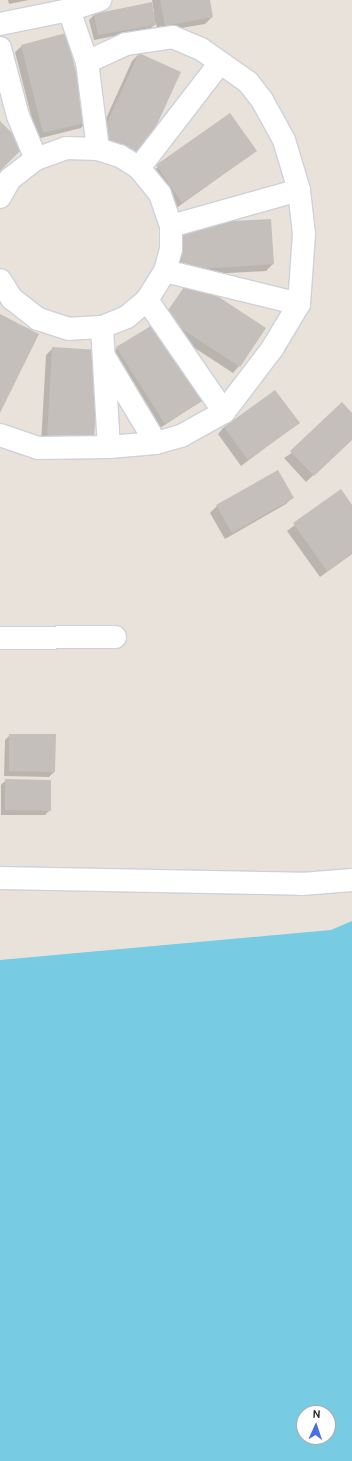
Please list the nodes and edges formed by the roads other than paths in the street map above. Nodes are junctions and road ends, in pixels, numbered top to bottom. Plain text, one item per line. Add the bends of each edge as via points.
1 (99, 0) edge
2 (69, 10) junction
3 (0, 24) edge
4 (0, 48) edge
5 (87, 62) junction
6 (219, 64) junction
7 (0, 89) edge
8 (18, 116) junction
9 (98, 149) junction
10 (36, 159) junction
11 (139, 168) junction
12 (299, 190) junction
13 (0, 196) edge
14 (171, 226) junction
15 (165, 271) junction
16 (0, 280) edge
17 (147, 300) junction
18 (299, 304) junction
19 (102, 327) junction
20 (103, 356) junction
21 (224, 412) junction
22 (0, 435) edge
23 (156, 443) junction
24 (110, 447) junction
25 (115, 637) dead end
26 (0, 638) edge
27 (0, 878) edge
28 (352, 880) edge

1 - 2 street
2 - 3 street
2 - 5 street
4 - 8 street
5 - 6 street via 126,44 173,37 201,49
5 - 9 street
6 - 11 street
6 - 12 street via 248,82 270,112 284,140
7 - 8 street
8 - 10 street
9 - 10 street via 66,148
9 - 11 street via 120,156
10 - 13 street via 10,179
11 - 14 street via 160,194
12 - 14 street
12 - 18 street via 304,234
14 - 15 street via 171,249
15 - 17 street
15 - 18 street
16 - 19 street via 12,299 38,319 69,329
17 - 19 street via 127,317
17 - 21 street
18 - 21 street via 272,349
19 - 20 street
20 - 23 street
20 - 24 street
21 - 23 street via 181,436
22 - 24 street via 38,448
23 - 24 street
25 - 26 street
27 - 28 street via 302,884

